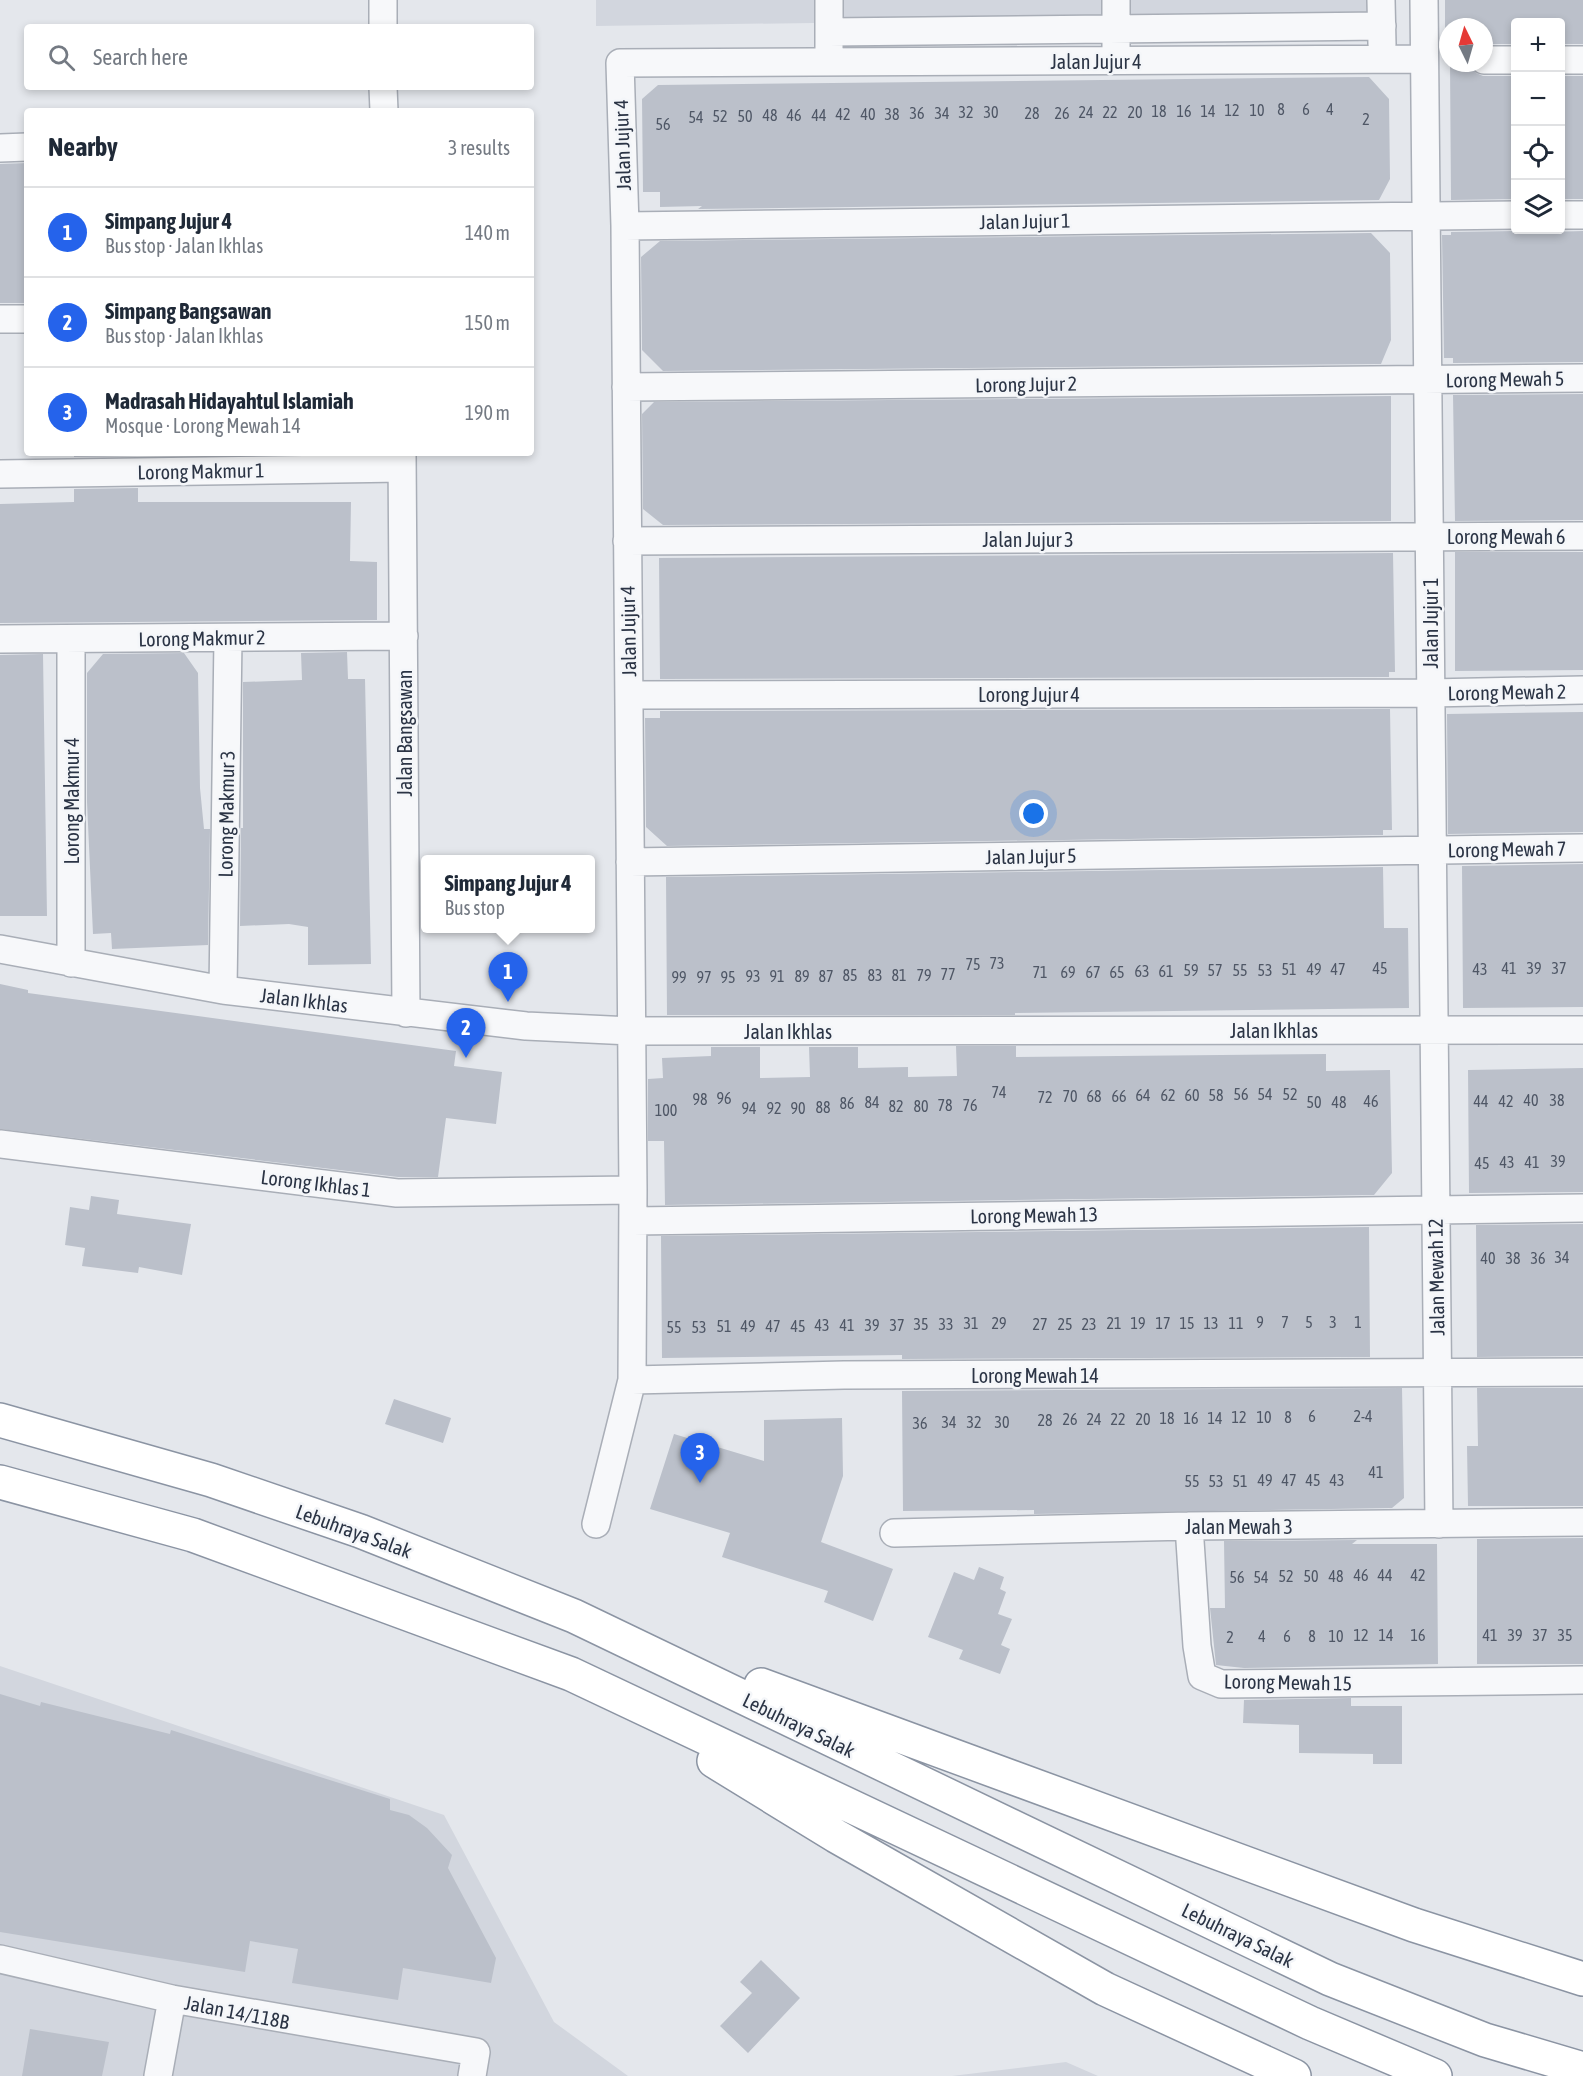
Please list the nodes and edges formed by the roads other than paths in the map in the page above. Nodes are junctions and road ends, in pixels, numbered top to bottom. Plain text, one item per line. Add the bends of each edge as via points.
1 (383, 0) edge
2 (829, 0) edge
3 (1116, 0) edge
4 (1424, 0) edge
5 (1382, 13) edge
6 (383, 24) edge
7 (1116, 28) junction
8 (829, 32) junction
9 (1383, 59) junction
10 (1424, 59) junction
11 (1493, 60) edge
12 (1511, 60) edge
13 (1565, 60) edge
14 (1583, 60) edge
15 (1116, 61) junction
16 (829, 62) junction
17 (383, 90) edge
18 (384, 108) edge
19 (24, 147) edge
20 (0, 148) edge
21 (1511, 215) edge
22 (1565, 215) edge
23 (1583, 215) edge
24 (1425, 216) junction
25 (625, 226) junction
26 (0, 319) edge
27 (24, 319) edge
28 (1583, 378) edge
29 (1427, 380) junction
30 (626, 387) junction
31 (402, 461) edge
32 (0, 474) edge
33 (1429, 536) junction
34 (1583, 536) edge
35 (627, 541) junction
36 (404, 636) junction
37 (228, 638) junction
38 (0, 639) edge
39 (71, 639) junction
40 (1583, 690) edge
41 (1430, 693) junction
42 (629, 694) junction
43 (1583, 848) edge
44 (1432, 850) junction
45 (630, 862) junction
46 (0, 949) edge
47 (71, 963) junction
48 (223, 990) junction
49 (406, 1013) junction
50 (1434, 1030) junction
51 (1583, 1030) edge
52 (631, 1031) junction
53 (0, 1144) edge
54 (633, 1190) junction
55 (1583, 1208) edge
56 (1436, 1209) junction
57 (633, 1221) junction
58 (1583, 1372) edge
59 (1437, 1375) junction
60 (632, 1380) junction
61 (0, 1420) edge
62 (0, 1482) edge
63 (1583, 1522) edge
64 (596, 1524) dead end
65 (1439, 1524) junction
66 (1189, 1526) junction
67 (894, 1533) dead end
68 (574, 1616) junction
69 (572, 1674) junction
70 (1583, 1680) edge
71 (0, 1959) edge
72 (1583, 1979) edge
73 (171, 1999) junction
74 (474, 2064) edge
75 (1583, 2069) edge
76 (158, 2076) edge
77 (1294, 2076) edge
78 (1435, 2076) edge

1 - 6 street
2 - 8 street
3 - 7 street
4 - 10 street, Jalan Jujur 1
5 - 7 street
5 - 9 street
7 - 8 street
7 - 15 street
8 - 16 street
9 - 10 street, Jalan Jujur 4
9 - 15 street, Jalan Jujur 4
10 - 24 street, Jalan Jujur 1
11 - 12 street
13 - 14 street
15 - 16 street, Jalan Jujur 4
16 - 25 street, Jalan Jujur 4 via 620,63
17 - 18 street
19 - 20 street
21 - 24 street
22 - 23 street
24 - 25 street, Jalan Jujur 1
24 - 29 street, Jalan Jujur 1
25 - 30 street, Jalan Jujur 4
26 - 27 street
28 - 29 street, Lorong Mewah 5
29 - 30 street, Lorong Jujur 2
29 - 33 street, Jalan Jujur 1
30 - 35 street, Jalan Jujur 4
31 - 32 street, Lorong Makmur 1
31 - 36 street, Jalan Bangsawan
33 - 34 street, Lorong Mewah 6
33 - 35 street, Jalan Jujur 3
33 - 41 street, Jalan Jujur 1
35 - 42 street, Jalan Jujur 4
36 - 37 street, Lorong Makmur 2
36 - 49 street, Jalan Bangsawan
37 - 39 street, Lorong Makmur 2
37 - 48 street, Lorong Makmur 3
38 - 39 street, Lorong Makmur 2
39 - 47 street, Lorong Makmur 4
40 - 41 street, Lorong Mewah 2
41 - 42 street, Lorong Jujur 4
41 - 44 street, Jalan Jujur 1
42 - 45 street, Jalan Jujur 4
43 - 44 street, Lorong Mewah 7
44 - 45 street, Jalan Jujur 5
44 - 50 street, Jalan Jujur 1
45 - 52 street, Jalan Jujur 4
46 - 47 street, Jalan Ikhlas
47 - 48 street, Jalan Ikhlas
48 - 49 street, Jalan Ikhlas
49 - 52 street, Jalan Ikhlas via 526,1026
50 - 51 street, Jalan Ikhlas
50 - 52 street, Jalan Ikhlas
50 - 56 street, Jalan Mewah 12
52 - 54 street
53 - 54 street, Lorong Ikhlas 1 via 397,1193
54 - 57 street
55 - 56 street, Lorong Mewah 13
56 - 57 street, Lorong Mewah 13
56 - 59 street, Jalan Mewah 12
57 - 60 street
58 - 59 street, Lorong Mewah 14
59 - 60 street, Lorong Mewah 14 via 844,1374
59 - 65 street, Jalan Mewah 12
60 - 64 street
61 - 68 highway, Lebuhraya Salak via 222,1484 360,1531
62 - 69 highway via 193,1535
63 - 65 street, Jalan Mewah 3
65 - 66 street, Jalan Mewah 3
66 - 67 street, Jalan Mewah 3
66 - 70 street, Lorong Mewah 15 via 1197,1646 1203,1676 1221,1684
68 - 72 highway via 1385,1915
68 - 75 highway, Lebuhraya Salak via 1330,1979 1485,2040
69 - 77 highway via 836,1836 1105,1989
69 - 78 highway via 1310,2023
71 - 73 street, Jalan 14/118B
73 - 74 street, Jalan 14/118B
73 - 76 street

